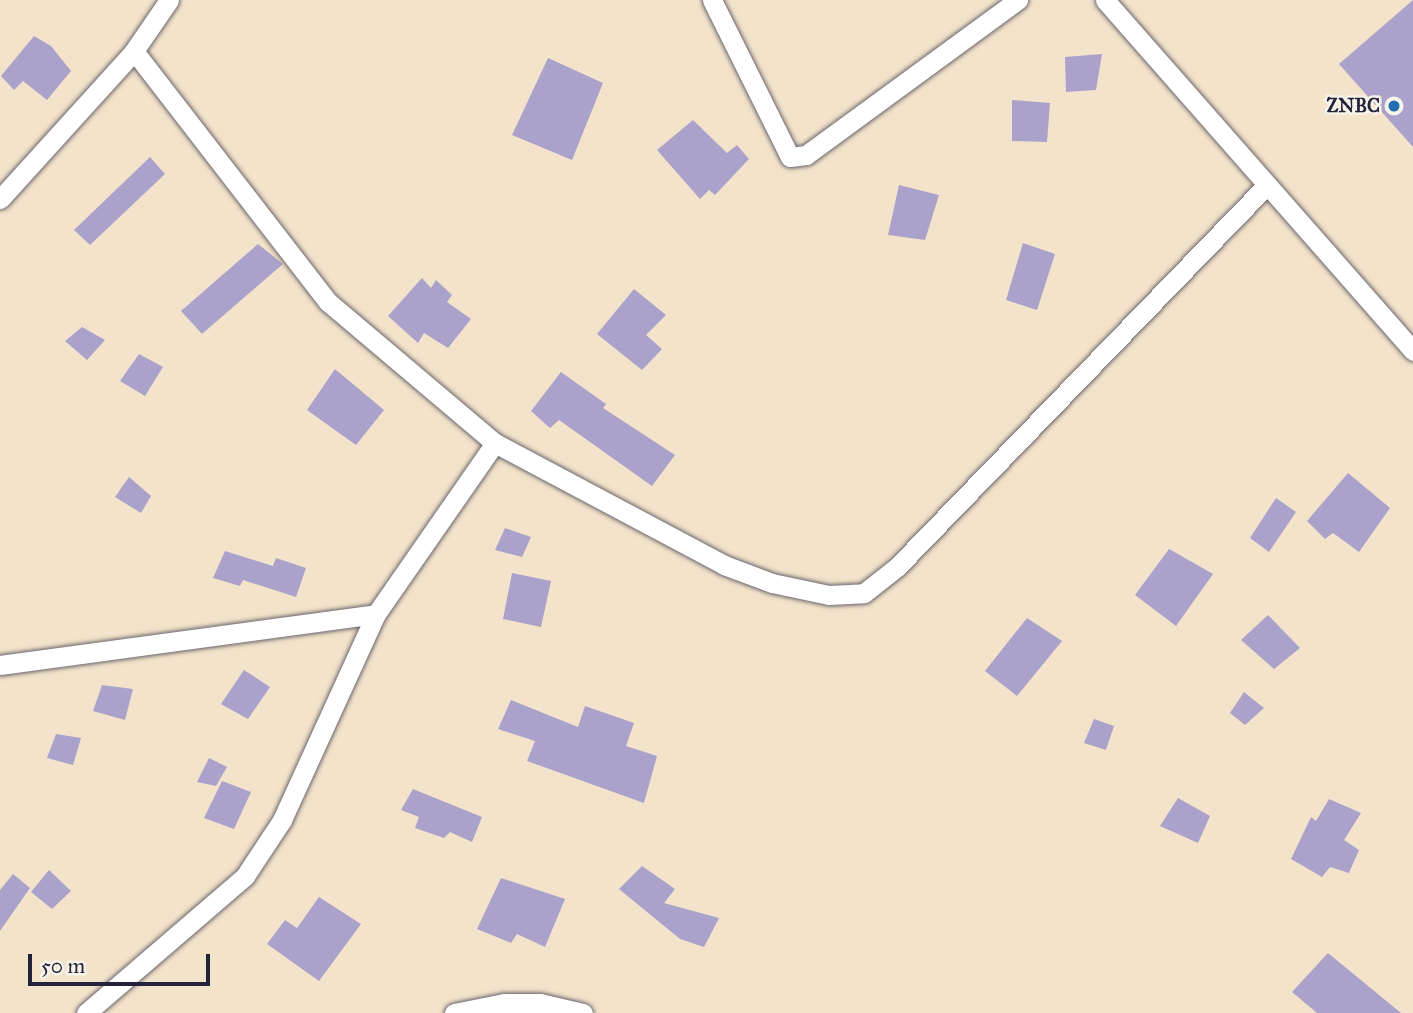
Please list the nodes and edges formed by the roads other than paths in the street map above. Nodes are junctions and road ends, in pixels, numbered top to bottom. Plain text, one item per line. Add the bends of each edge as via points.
1 (169, 0) edge
2 (712, 0) edge
3 (1018, 0) edge
4 (1105, 0) edge
5 (134, 51) junction
6 (1265, 187) junction
7 (0, 199) edge
8 (1413, 351) edge
9 (495, 443) junction
10 (376, 614) junction
11 (0, 665) edge
12 (86, 1013) edge
13 (454, 1013) edge
14 (583, 1013) edge

1 - 5 street
2 - 3 street via 790,157 806,155
4 - 6 street
5 - 7 street
5 - 9 street via 328,302
6 - 8 street
6 - 9 street via 897,567 864,593 807,591 724,565
9 - 10 street
10 - 11 street
10 - 12 street via 282,820 245,876
13 - 14 street via 504,1003 540,1003

